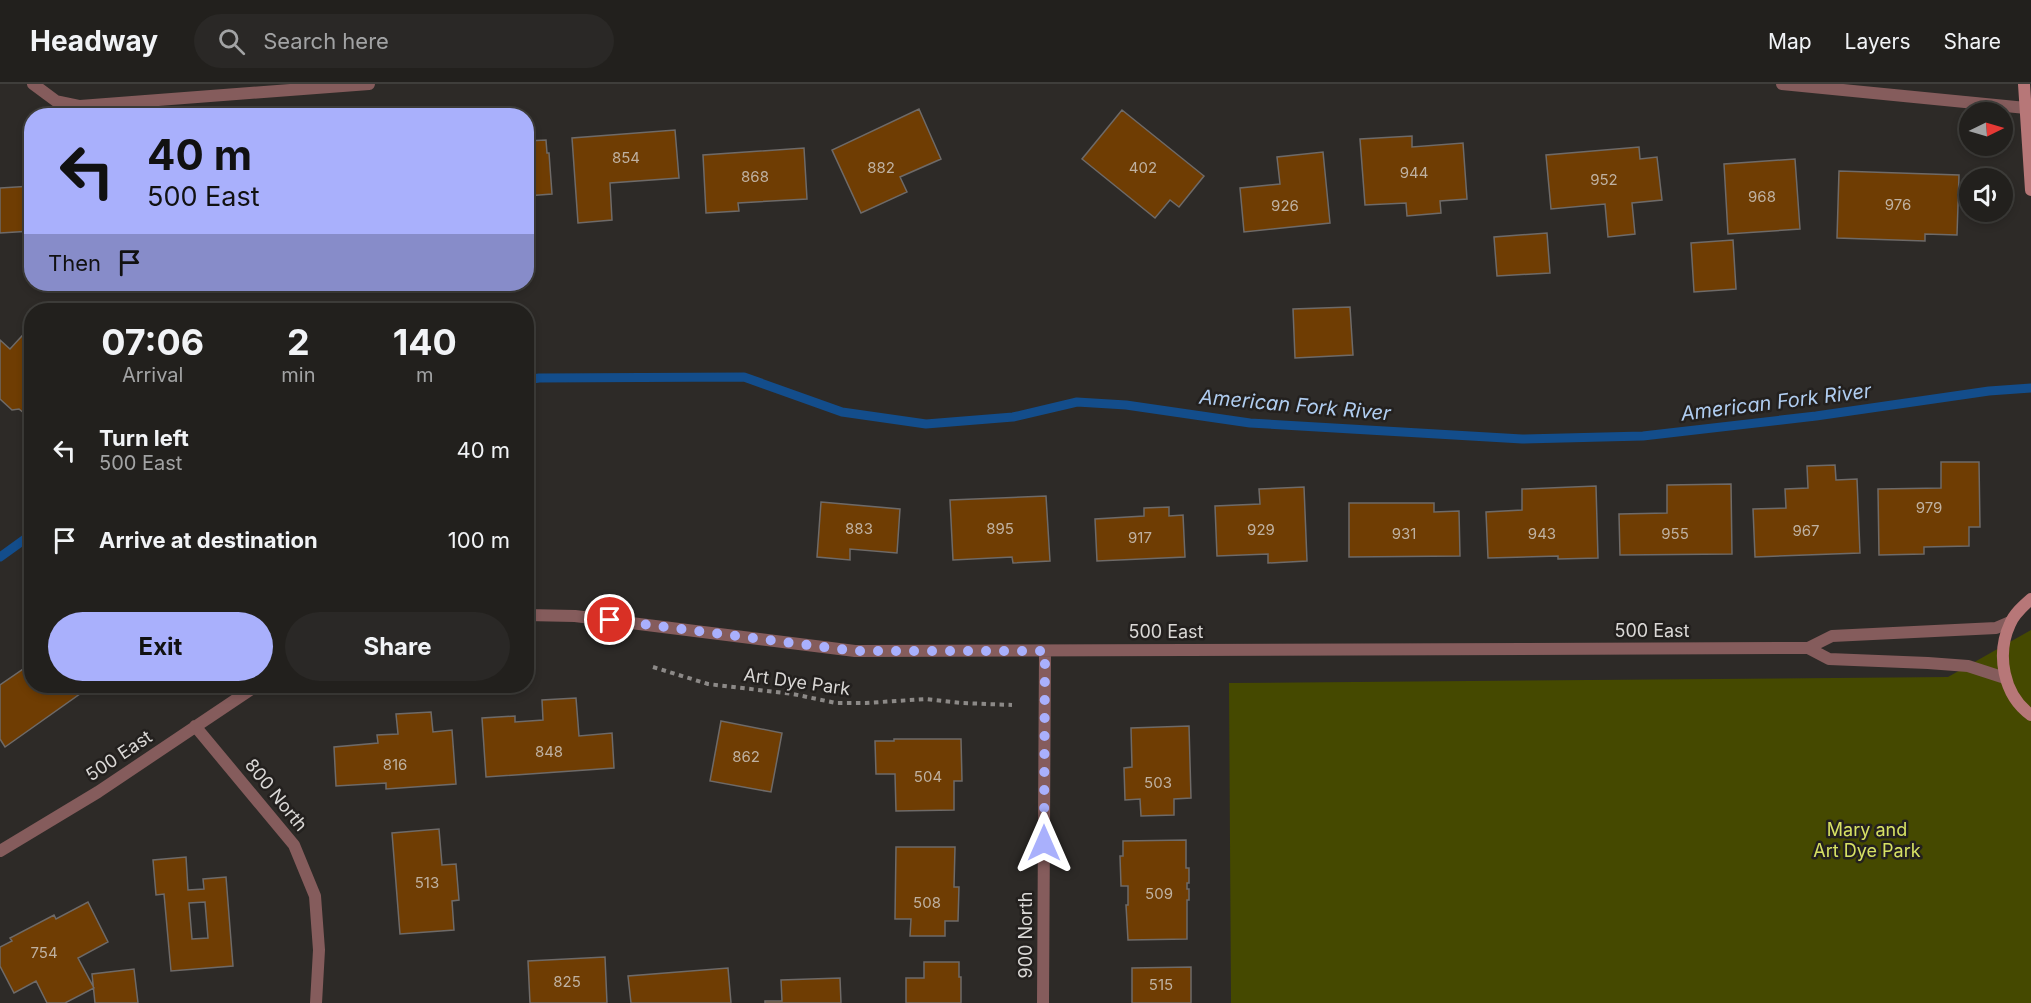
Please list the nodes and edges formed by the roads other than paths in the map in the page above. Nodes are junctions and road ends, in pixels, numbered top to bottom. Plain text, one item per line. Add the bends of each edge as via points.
1 (369, 84) edge
2 (1782, 84) edge
3 (2024, 84) edge
4 (34, 86) edge
5 (2026, 108) junction
6 (2031, 190) edge
7 (2031, 598) edge
8 (534, 615) edge
9 (2010, 622) junction
10 (1808, 648) junction
11 (1045, 651) junction
12 (2005, 678) junction
13 (245, 693) edge
14 (2031, 715) edge
15 (195, 726) junction
16 (0, 851) edge
17 (316, 1003) edge
18 (1043, 1003) edge

1 - 4 street via 80,106 56,101
2 - 5 street
3 - 5 street
5 - 6 street
7 - 9 street
8 - 11 street, 500 East via 575,616 855,651
9 - 10 street, 500 East via 1996,627 1832,636
9 - 12 street via 2002,659
10 - 11 street, 500 East
10 - 12 street, 500 East via 1829,659 1968,666
11 - 18 street, 900 North
12 - 14 street via 2014,697
13 - 15 street, 500 East
15 - 16 street, 500 East via 98,792
15 - 17 street, 800 North via 294,845 315,896 319,950

